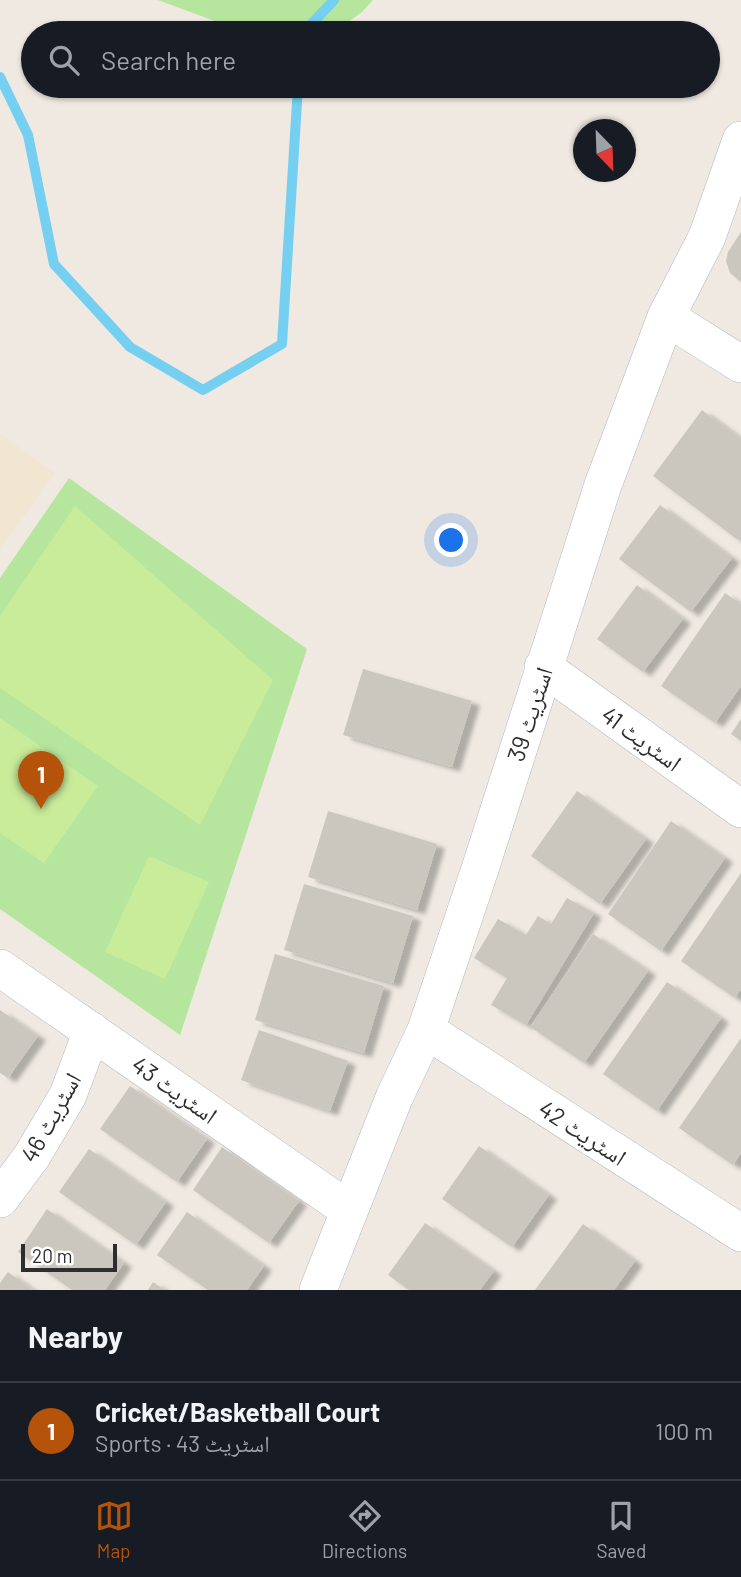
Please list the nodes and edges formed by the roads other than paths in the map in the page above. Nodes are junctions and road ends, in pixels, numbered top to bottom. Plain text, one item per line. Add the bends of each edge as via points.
1 (741, 139) edge
2 (666, 317) junction
3 (741, 364) edge
4 (543, 667) junction
5 (741, 808) edge
6 (0, 968) edge
7 (426, 1030) junction
8 (92, 1031) junction
9 (0, 1199) edge
10 (349, 1210) junction
11 (741, 1233) edge
12 (318, 1290) edge

1 - 2 street, اسٹریٹ 39 via 707,237
2 - 3 street
2 - 4 street, اسٹریٹ 39 via 603,485
4 - 5 street, اسٹریٹ 41
4 - 7 street, اسٹریٹ 39
6 - 8 street, اسٹریٹ 43
7 - 10 street, اسٹریٹ 39
7 - 11 street, اسٹریٹ 42
8 - 9 street, اسٹریٹ 46 via 68,1095
8 - 10 street, اسٹریٹ 43
10 - 12 street, اسٹریٹ 39

